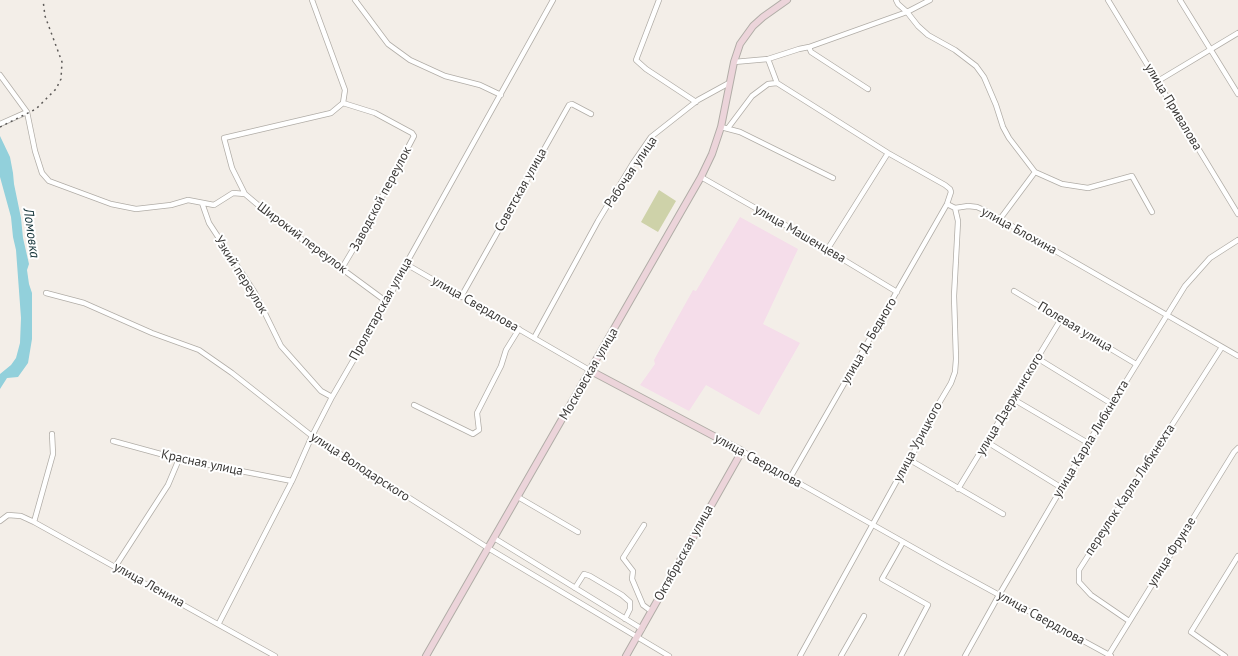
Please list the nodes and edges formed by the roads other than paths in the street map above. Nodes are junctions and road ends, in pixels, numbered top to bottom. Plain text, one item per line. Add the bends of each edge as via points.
1 (312, 0) edge
2 (355, 0) edge
3 (553, 0) edge
4 (659, 0) edge
5 (788, 0) edge
6 (896, 0) edge
7 (930, 0) edge
8 (1108, 0) edge
9 (1180, 0) edge
10 (907, 12) junction
11 (1238, 33) edge
12 (810, 47) junction
13 (1211, 49) junction
14 (768, 59) junction
15 (734, 62) junction
16 (0, 75) edge
17 (1158, 81) junction
18 (729, 83) junction
19 (777, 83) junction
20 (868, 88) dead end
21 (1238, 94) edge
22 (501, 95) junction
23 (696, 102) junction
24 (343, 103) junction
25 (27, 112) junction
26 (591, 114) dead end
27 (0, 124) edge
28 (721, 127) junction
29 (728, 128) junction
30 (888, 153) junction
31 (1035, 172) junction
32 (701, 177) junction
33 (833, 178) dead end
34 (245, 194) junction
35 (202, 203) junction
36 (947, 204) junction
37 (955, 208) junction
38 (1152, 212) dead end
39 (1238, 214) edge
40 (1000, 219) junction
41 (1238, 240) edge
42 (827, 250) junction
43 (406, 264) junction
44 (342, 268) junction
45 (1014, 291) dead end
46 (897, 292) junction
47 (46, 293) dead end
48 (462, 296) junction
49 (387, 302) junction
50 (1166, 316) junction
51 (1061, 319) junction
52 (518, 329) junction
53 (534, 338) junction
54 (1222, 347) junction
55 (1238, 356) edge
56 (1037, 358) junction
57 (1136, 364) junction
58 (591, 371) junction
59 (332, 397) junction
60 (1013, 399) junction
61 (414, 404) dead end
62 (1112, 404) junction
63 (52, 434) dead end
64 (312, 436) junction
65 (113, 441) dead end
66 (987, 442) junction
67 (1088, 443) junction
68 (1238, 448) edge
69 (742, 451) junction
70 (179, 459) junction
71 (910, 460) junction
72 (790, 478) junction
73 (292, 481) junction
74 (1062, 488) junction
75 (958, 489) junction
76 (518, 497) junction
77 (1003, 514) dead end
78 (0, 521) edge
79 (34, 522) junction
80 (644, 525) dead end
81 (874, 525) junction
82 (578, 532) dead end
83 (494, 538) junction
84 (903, 542) junction
85 (488, 548) junction
86 (1238, 556) edge
87 (1236, 562) edge
88 (115, 567) junction
89 (575, 588) junction
90 (998, 595) junction
91 (651, 611) junction
92 (864, 616) dead end
93 (626, 619) junction
94 (1129, 621) junction
95 (219, 624) junction
96 (642, 629) junction
97 (637, 637) junction
98 (275, 656) edge
99 (426, 656) edge
100 (626, 656) edge
101 (669, 656) edge
102 (800, 656) edge
103 (841, 656) edge
104 (901, 656) edge
105 (966, 656) edge
106 (1109, 656) edge
107 (1225, 656) edge

1 - 24 street via 345,90
2 - 22 street via 388,44 410,60 446,76 480,85
3 - 22 street, Пролетарская улица
4 - 23 street via 636,60 646,70
5 - 15 main road via 753,26 740,44
6 - 10 street
7 - 10 street
8 - 17 street, улица Привалова
9 - 13 street
10 - 12 street
10 - 31 street via 928,35 955,50 976,66 984,77 1009,138
11 - 13 street
12 - 14 street
12 - 20 street via 811,52
13 - 17 street
13 - 21 street
14 - 15 street
14 - 19 street
15 - 18 main road
16 - 25 street
17 - 39 street, улица Привалова
18 - 23 street, Рабочая улица
18 - 28 main road, Московская улица
19 - 29 street via 768,84 752,96
19 - 30 street
22 - 43 street, Пролетарская улица
23 - 53 street, Рабочая улица via 651,137 633,163
24 - 34 street via 331,113 224,138 232,168
24 - 44 street, Заводской переулок via 376,113 414,136
25 - 27 street
25 - 35 street via 42,173 50,181 110,204 136,208 188,200
26 - 48 street, Советская улица via 572,104 569,105
28 - 29 street
28 - 32 main road, Московская улица
29 - 33 street
30 - 36 street via 950,189 951,197
30 - 42 street
31 - 38 street via 1062,184 1088,188 1132,176
31 - 40 street
32 - 42 street, улица Машенцева
32 - 58 main road, Московская улица
34 - 35 street, Широкий переулок via 233,193 214,205
34 - 44 street, Широкий переулок via 277,221
35 - 59 street, Узкий переулок via 209,223 255,293 281,346 321,391
36 - 37 street
36 - 46 street, улица Д. Бедного
37 - 40 street, улица Блохина via 977,207
37 - 71 street, улица Урицкого via 958,221 954,296 955,372
40 - 50 street, улица Блохина
41 - 50 street, улица Карла Либкнехта via 1210,258 1185,286
42 - 46 street, улица Машенцева
43 - 48 street, улица Свердлова
43 - 49 street, Пролетарская улица
44 - 49 street, Широкий переулок
45 - 51 street, Полевая улица
46 - 72 street, улица Д. Бедного
47 - 64 street, улица Володарского via 84,303 198,350 232,373
48 - 52 street, улица Свердлова
49 - 59 street, Пролетарская улица
50 - 54 street, улица Блохина
50 - 57 street, улица Карла Либкнехта
51 - 56 street, улица Дзержинского
51 - 57 street, Полевая улица
52 - 53 street, улица Свердлова
52 - 61 street via 477,413 479,430 473,434
53 - 58 street, улица Свердлова
54 - 55 street, улица Блохина
54 - 94 street, переулок Карла Либкнехта via 1079,570 1079,582 1091,595
56 - 60 street, улица Дзержинского
56 - 62 street
57 - 62 street, улица Карла Либкнехта
58 - 69 main road, улица Свердлова
58 - 76 main road, Московская улица
59 - 64 street, Пролетарская улица
60 - 66 street, улица Дзержинского
60 - 67 street
62 - 67 street, улица Карла Либкнехта
63 - 79 street via 53,454
64 - 73 street, Пролетарская улица
64 - 85 street, улица Володарского
65 - 70 street, Красная улица
66 - 74 street
66 - 75 street, улица Дзержинского
67 - 74 street, улица Карла Либкнехта
68 - 94 street, улица Фрунзе
69 - 72 street, улица Свердлова
69 - 91 main road, Октябрьская улица
70 - 73 street, Красная улица
70 - 88 street via 168,486
71 - 75 street
71 - 81 street, улица Урицкого
72 - 81 street, улица Свердлова
73 - 95 street, Пролетарская улица
74 - 90 street, улица Карла Либкнехта
75 - 77 street
76 - 82 street
76 - 83 main road, Московская улица
78 - 79 street, улица Ленина via 8,516 21,516
79 - 88 street, улица Ленина
80 - 91 street via 623,558 633,571 632,579 644,605
81 - 84 street, улица Свердлова
81 - 102 street, улица Урицкого
83 - 85 main road, Московская улица
83 - 89 street
84 - 90 street, улица Свердлова
84 - 104 street via 882,579 928,605
85 - 97 street, улица Володарского
85 - 99 main road, Московская улица
86 - 87 street
87 - 107 street via 1191,632
88 - 95 street, улица Ленина
89 - 93 street
89 - 93 street via 584,574 622,595 630,602
90 - 105 street, улица Карла Либкнехта
90 - 106 street, улица Свердлова
91 - 96 main road, Октябрьская улица
92 - 103 street
93 - 96 street
94 - 106 street, улица Фрунзе
95 - 98 street, улица Ленина
96 - 97 main road, Октябрьская улица
97 - 100 main road, Октябрьская улица
97 - 101 street, улица Володарского

